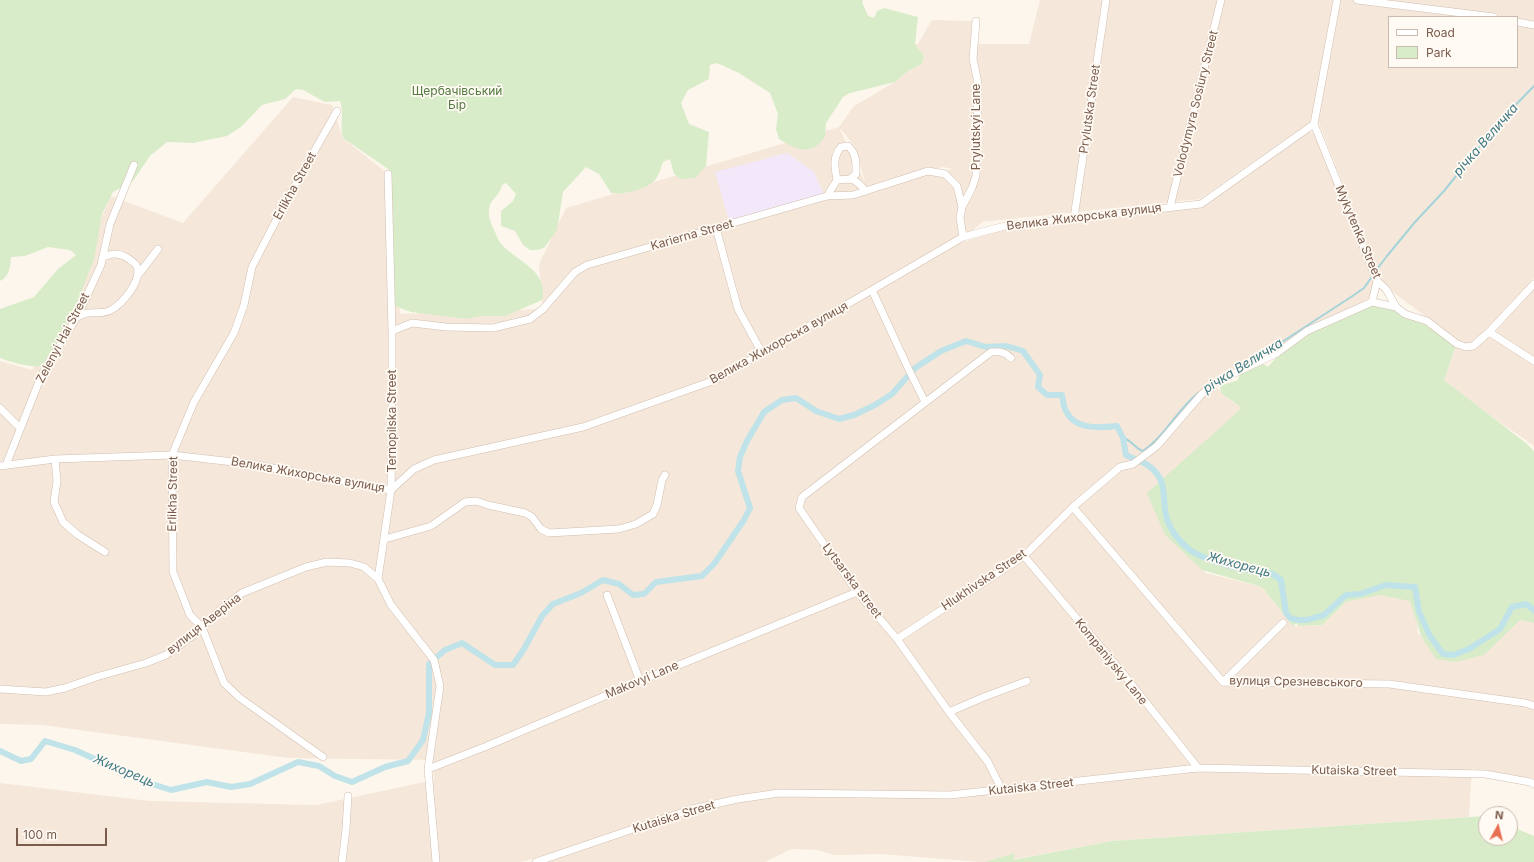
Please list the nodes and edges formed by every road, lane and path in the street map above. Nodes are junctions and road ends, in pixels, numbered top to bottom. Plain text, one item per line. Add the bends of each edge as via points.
1 (1106, 0) edge
2 (1221, 0) edge
3 (1337, 0) edge
4 (1358, 0) edge
5 (1422, 4) edge
6 (1488, 16) edge
7 (976, 21) dead end
8 (1518, 22) edge
9 (1534, 25) edge
10 (337, 111) dead end
11 (1314, 124) junction
12 (134, 165) dead end
13 (388, 174) dead end
14 (850, 179) junction
15 (838, 180) junction
16 (866, 191) junction
17 (827, 196) junction
18 (962, 207) junction
19 (1170, 207) junction
20 (1074, 218) junction
21 (716, 228) junction
22 (963, 237) junction
23 (158, 249) dead end
24 (103, 257) junction
25 (138, 275) junction
26 (1377, 281) junction
27 (1534, 284) edge
28 (872, 290) junction
29 (1372, 302) junction
30 (1396, 307) junction
31 (77, 317) junction
32 (392, 331) junction
33 (1489, 332) junction
34 (762, 353) junction
35 (1011, 358) dead end
36 (1534, 362) edge
37 (925, 402) junction
38 (0, 408) edge
39 (20, 428) junction
40 (172, 455) junction
41 (55, 459) junction
42 (3, 465) edge
43 (665, 475) dead end
44 (391, 490) junction
45 (1073, 507) junction
46 (385, 539) junction
47 (104, 552) dead end
48 (1024, 556) junction
49 (378, 579) junction
50 (857, 592) junction
51 (607, 595) dead end
52 (1283, 623) dead end
53 (202, 627) junction
54 (897, 639) junction
55 (640, 681) junction
56 (1027, 681) dead end
57 (1223, 682) junction
58 (0, 689) edge
59 (1534, 706) edge
60 (949, 712) junction
61 (323, 757) dead end
62 (1198, 768) junction
63 (428, 769) junction
64 (1534, 784) edge
65 (1002, 790) junction
66 (348, 796) dead end
67 (342, 862) edge
68 (436, 862) edge
69 (536, 862) edge

1 - 20 street, Prylutska Street
2 - 19 street, Volodymyra Sosiury Street
3 - 11 street
4 - 5 street
5 - 6 street
7 - 18 street, Prylutskyi Lane via 973,59 978,83 976,176
8 - 9 street
10 - 40 street, Erlikha Street via 252,267 244,305 234,333 194,402
11 - 19 street, Велика Жихорська вулиця via 1201,204
11 - 26 street, Mykytenka Street
12 - 24 street, Zelenyi Hai Street via 110,224
13 - 32 street, Ternopilska Street
14 - 15 street
14 - 15 street via 856,174 856,162 854,151 848,146 841,147 834,162
14 - 16 street via 857,180
15 - 17 street
16 - 17 street, Karierna Street via 853,195
16 - 18 street, Karierna Street via 928,171 945,174 957,186
17 - 21 street, Karierna Street
18 - 22 street, Karierna Street via 960,218
19 - 20 street, Велика Жихорська вулиця
20 - 22 street, Велика Жихорська вулиця via 1005,226
21 - 32 street, Karierna Street via 587,264 575,272 543,309 530,319 493,328 412,323
21 - 34 street via 738,309
22 - 28 street, Велика Жихорська вулиця
23 - 25 street
24 - 25 street via 120,254 137,266
24 - 31 street, Zelenyi Hai Street
25 - 31 street via 133,287 111,310
26 - 29 street
26 - 30 street, Mykytenka Street via 1386,289
27 - 33 street
28 - 34 street, Велика Жихорська вулиця
28 - 37 street
29 - 30 street
29 - 45 street, Hlukhivska Street via 1307,331 1277,353 1214,383 1157,446 1133,464 1120,467
30 - 33 street via 1405,314 1427,321 1457,344 1466,347 1473,346
31 - 39 street, Zelenyi Hai Street via 42,374
32 - 44 street, Ternopilska Street
33 - 36 street
34 - 44 street, Велика Жихорська вулиця via 715,380 583,427 434,460 414,469
35 - 37 street, Lytsarska street via 1000,351 991,352
37 - 50 street, Lytsarska street via 802,497 799,508
38 - 39 street
39 - 42 street, Zelenyi Hai Street
40 - 41 street, Велика Жихорська вулиця
40 - 44 street, Велика Жихорська вулиця via 252,464
40 - 53 street, Erlikha Street via 173,572 190,615
41 - 42 street, Велика Жихорська вулиця
41 - 47 street via 57,481 54,502 63,522
43 - 46 street via 653,514 636,524 619,529 549,533 541,529 532,517 525,513 476,501 465,502 430,526
44 - 46 street, Ternopilska Street
45 - 48 street, Hlukhivska Street
45 - 57 street, вулиця Срезневського
46 - 49 street, Ternopilska Street
48 - 54 street, Hlukhivska Street
48 - 62 street, Kompaniysky Lane via 1121,671
49 - 53 street, вулиця Аверіна via 364,567 350,563 327,562 306,567 242,593
49 - 63 street via 391,605 434,660 440,686
50 - 54 street, Lytsarska street
50 - 55 street, Makovyi Lane
51 - 55 street
52 - 57 street
53 - 58 street, вулиця Аверіна via 166,655 65,688 46,692
53 - 61 street, Erlikha Street via 224,683 240,698
54 - 60 street, Lytsarska street
55 - 63 street, Makovyi Lane
56 - 60 street
57 - 59 street, вулиця Срезневського via 1389,684
60 - 65 street, Lytsarska street via 988,762
62 - 64 street, Kutaiska Street via 1485,774
62 - 65 street, Kutaiska Street
63 - 68 street
65 - 69 street, Kutaiska Street via 950,795 779,793 738,799 692,809
66 - 67 street

